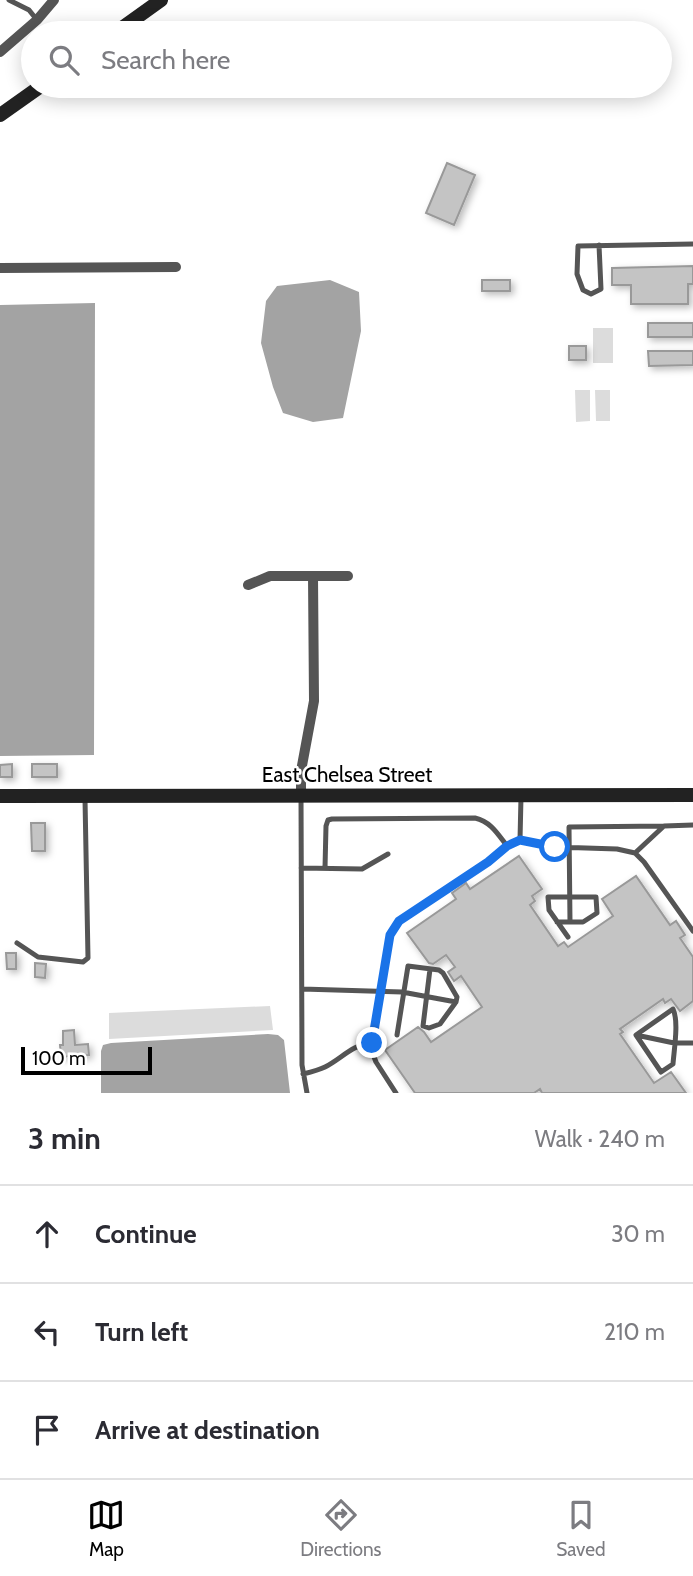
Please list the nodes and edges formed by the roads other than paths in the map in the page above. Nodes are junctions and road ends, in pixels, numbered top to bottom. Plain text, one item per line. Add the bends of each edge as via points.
1 (9, 0) edge
2 (54, 0) edge
3 (161, 0) edge
4 (37, 20) joint
5 (132, 21) edge
6 (21, 34) edge
7 (0, 52) edge
8 (24, 98) edge
9 (0, 115) edge
10 (693, 244) edge
11 (600, 245) junction
12 (176, 267) dead end
13 (0, 268) edge
14 (313, 576) junction
15 (348, 576) dead end
16 (248, 585) dead end
17 (301, 795) junction
18 (521, 795) junction
19 (693, 795) edge
20 (0, 796) edge
21 (85, 796) junction
22 (693, 825) edge
23 (664, 826) junction
24 (520, 840) junction
25 (507, 846) junction
26 (569, 848) junction
27 (635, 853) junction
28 (388, 854) dead end
29 (301, 868) junction
30 (325, 868) junction
31 (570, 897) junction
32 (557, 922) junction
33 (570, 922) junction
34 (693, 931) edge
35 (568, 937) dead end
36 (17, 943) dead end
37 (430, 969) junction
38 (302, 989) junction
39 (381, 991) junction
40 (404, 992) junction
41 (426, 996) junction
42 (456, 1002) junction
43 (397, 1035) dead end
44 (636, 1035) junction
45 (372, 1043) junction
46 (674, 1043) junction
47 (693, 1043) edge
48 (303, 1074) junction
49 (307, 1093) edge
50 (396, 1093) edge

1 - 4 lane
2 - 4 street
3 - 5 street
6 - 7 street
8 - 9 street
10 - 11 lane
11 - 11 lane via 578,246 577,274 583,290 592,294 601,289
12 - 13 street
14 - 15 street
14 - 16 street via 270,576
14 - 17 street via 314,701
17 - 18 street, East Chelsea Street
17 - 21 street, East Chelsea Street
17 - 29 lane
18 - 19 street, East Chelsea Street
18 - 24 lane
20 - 21 street, East Chelsea Street
21 - 36 lane via 88,958 83,962 38,957
22 - 23 lane
23 - 26 lane via 569,827
23 - 27 lane
24 - 25 lane
24 - 26 lane
25 - 30 lane via 492,826 475,818 332,819 326,825
25 - 39 lane via 399,921 390,935
26 - 27 lane
26 - 31 lane
27 - 34 lane
28 - 30 lane via 362,869
29 - 30 lane
29 - 38 lane
31 - 32 lane via 548,897
31 - 33 lane
31 - 33 lane via 596,897 597,913 583,922
32 - 33 lane
32 - 35 lane
37 - 40 lane via 408,967
37 - 41 lane
37 - 42 lane via 443,973
38 - 39 lane
38 - 48 lane
39 - 40 lane
39 - 45 lane
40 - 41 lane
40 - 43 lane
41 - 42 lane
41 - 42 lane via 422,1024 429,1028 440,1024
44 - 46 lane
44 - 46 lane via 661,1072 673,1064
44 - 46 lane via 673,1009
45 - 48 lane
45 - 50 lane via 376,1062
46 - 47 lane
48 - 49 lane

